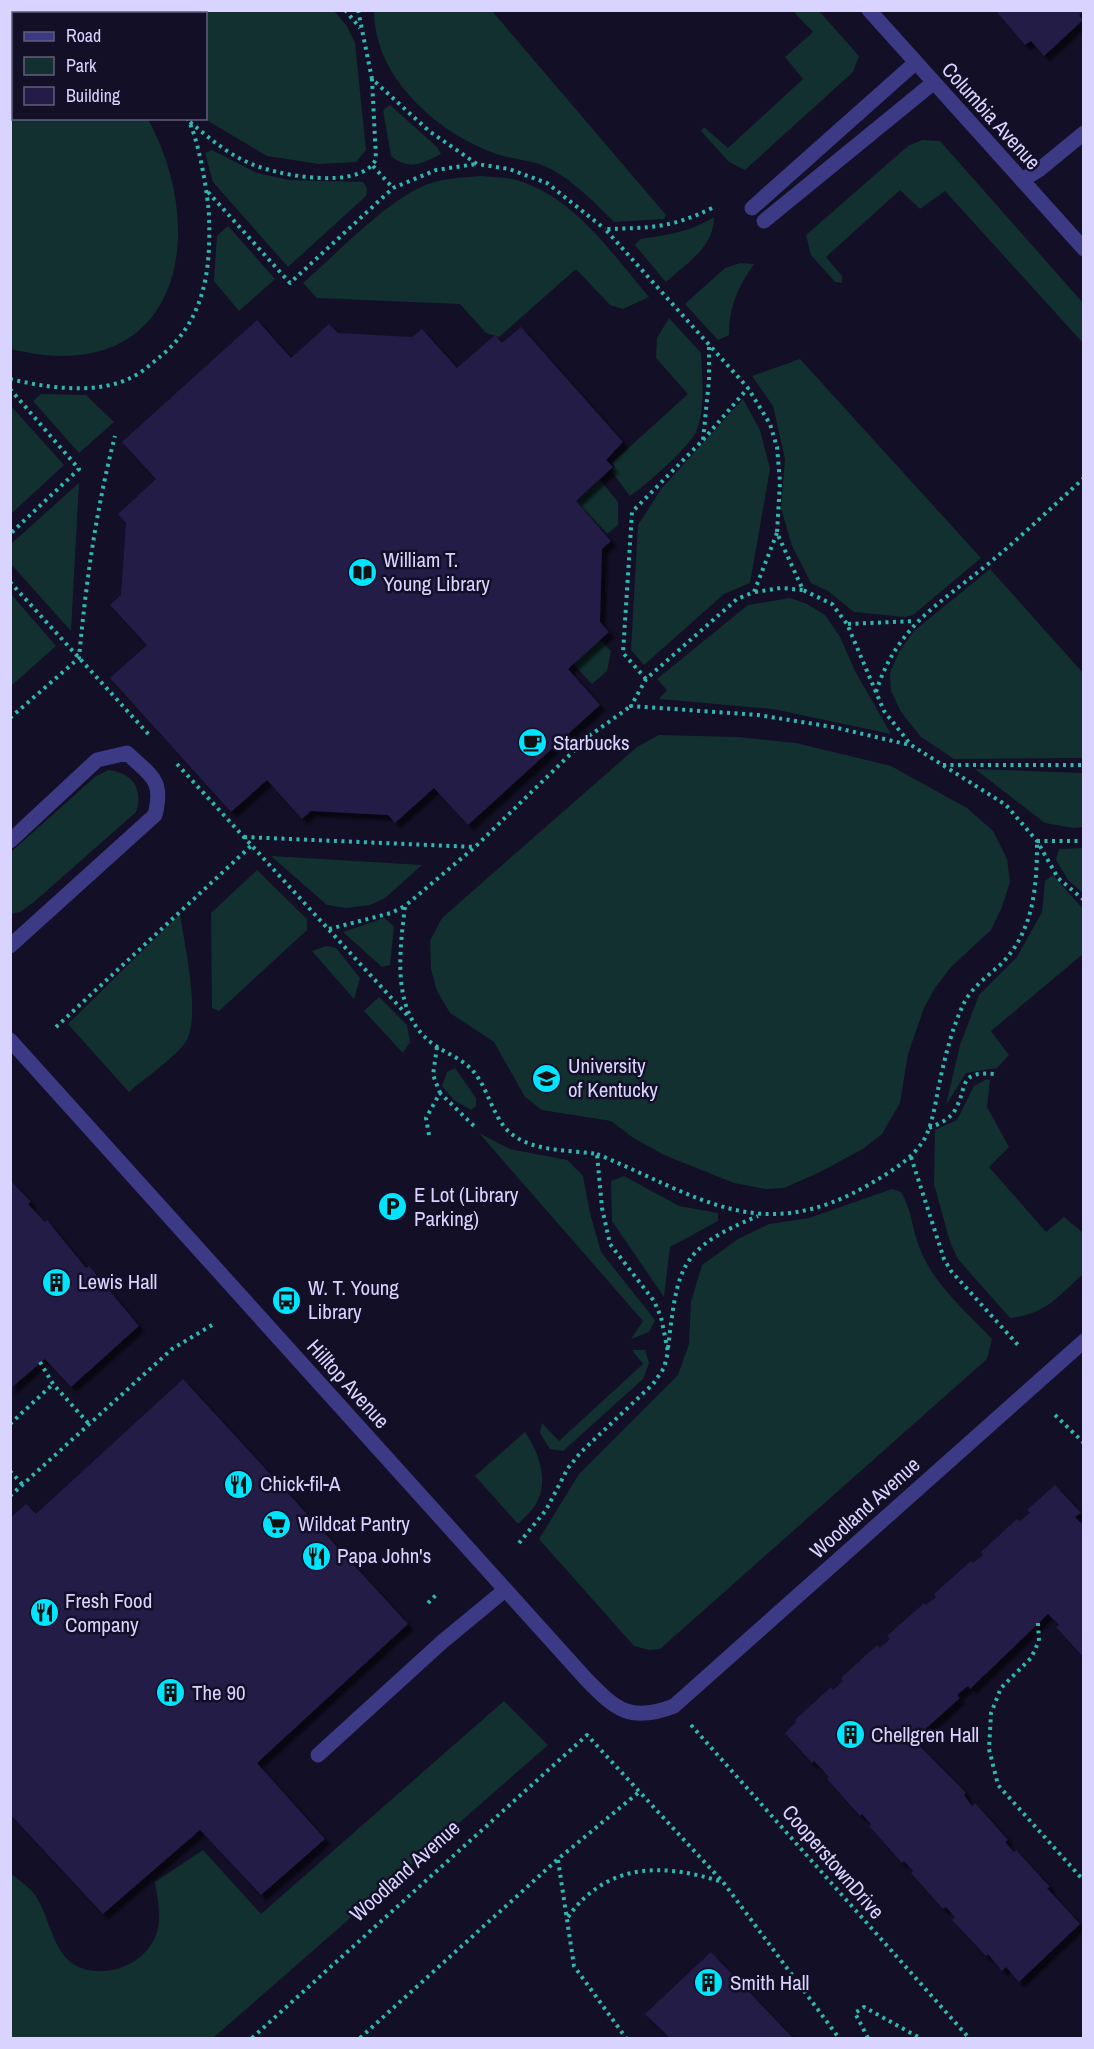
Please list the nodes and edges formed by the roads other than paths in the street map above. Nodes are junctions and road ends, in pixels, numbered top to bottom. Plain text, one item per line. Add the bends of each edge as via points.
1 (869, 10) edge
2 (915, 63) junction
3 (933, 83) junction
4 (1083, 133) edge
5 (1022, 180) junction
6 (752, 208) dead end
7 (764, 221) dead end
8 (1083, 249) edge
9 (10, 841) edge
10 (10, 946) edge
11 (10, 1040) edge
12 (1083, 1341) edge
13 (505, 1590) junction
14 (674, 1706) joint
15 (318, 1755) dead end

1 - 2 street, Columbia Avenue
2 - 3 street, Columbia Avenue
2 - 6 street
3 - 5 street, Columbia Avenue
3 - 7 street
4 - 5 street
5 - 8 street, Columbia Avenue
9 - 10 street via 97,760 113,754 127,753 154,779 160,795 155,815
11 - 13 street, Hilltop Avenue
12 - 14 street, Woodland Avenue
13 - 14 street, Hilltop Avenue via 610,1703 642,1715
13 - 15 street

